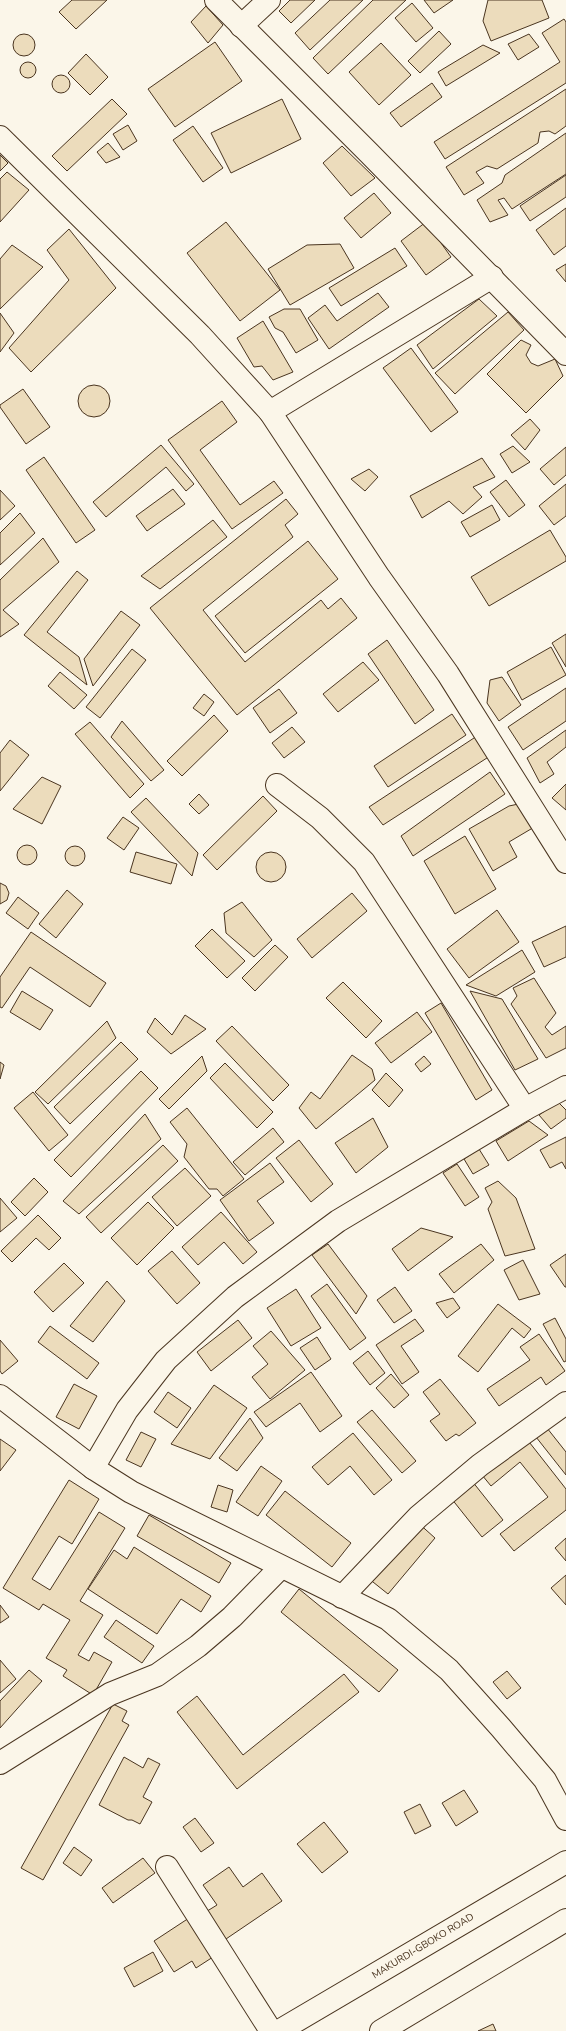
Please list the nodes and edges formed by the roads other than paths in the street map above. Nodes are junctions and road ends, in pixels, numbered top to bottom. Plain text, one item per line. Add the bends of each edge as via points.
1 (216, 0) edge
2 (269, 0) edge
3 (241, 26) junction
4 (0, 137) edge
5 (492, 277) junction
6 (566, 354) edge
7 (270, 412) junction
8 (277, 785) dead end
9 (566, 862) edge
10 (566, 1087) edge
11 (525, 1109) junction
12 (0, 1396) edge
13 (566, 1403) edge
14 (93, 1468) junction
15 (281, 1567) junction
16 (342, 1597) junction
17 (0, 1763) edge
18 (566, 1819) edge
19 (566, 1862) edge
20 (166, 1866) dead end
21 (566, 1920) edge
22 (271, 2031) edge
23 (279, 2031) edge
24 (381, 2031) edge

1 - 3 street
2 - 3 street
3 - 5 street
4 - 7 street via 200,335
5 - 6 street
5 - 7 street
7 - 9 street via 379,577 448,674
8 - 11 street via 320,818 364,862
10 - 11 street
11 - 14 street via 338,1221 235,1297 166,1360 127,1410
12 - 14 street
13 - 16 street via 480,1465 418,1517
14 - 15 street via 131,1492
15 - 16 street
15 - 17 street via 232,1617 198,1646 157,1675 110,1694
16 - 18 street via 388,1619 449,1670 545,1780
19 - 23 street, MAKURDI-GBOKO ROAD
20 - 22 street
21 - 24 street

